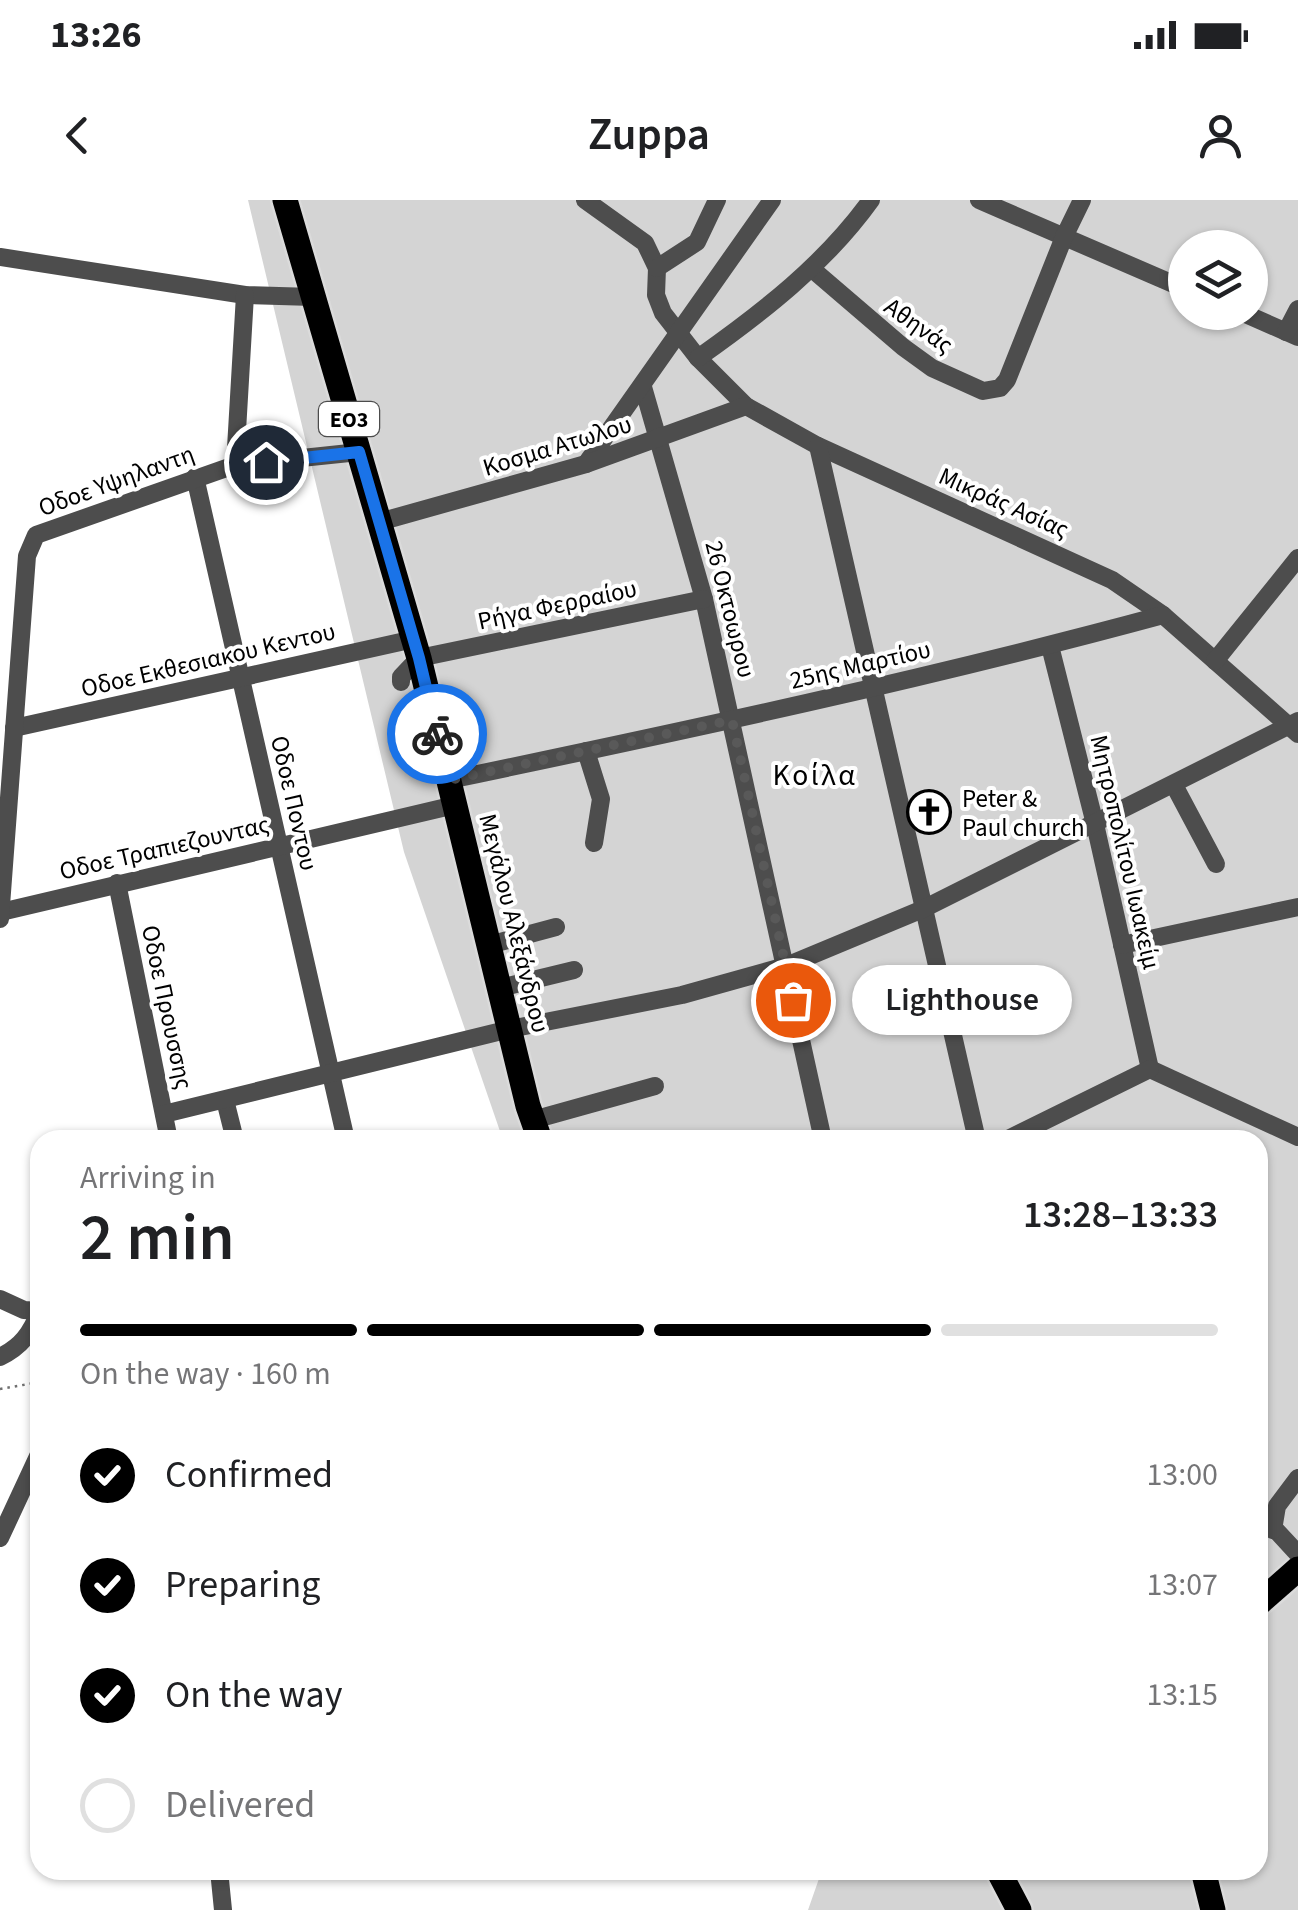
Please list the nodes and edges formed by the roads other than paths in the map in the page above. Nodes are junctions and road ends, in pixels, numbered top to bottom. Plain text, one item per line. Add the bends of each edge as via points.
1 (284, 200) edge
2 (585, 200) edge
3 (717, 200) edge
4 (772, 200) edge
5 (871, 200) edge
6 (979, 200) edge
7 (1082, 200) edge
8 (1064, 237) junction
9 (0, 257) edge
10 (658, 268) junction
11 (812, 269) junction
12 (1168, 282) edge
13 (245, 295) junction
14 (313, 297) junction
15 (1298, 309) edge
16 (1268, 324) edge
17 (678, 334) junction
18 (1292, 334) edge
19 (698, 358) junction
20 (643, 386) junction
21 (746, 406) junction
22 (660, 440) junction
23 (818, 446) junction
24 (359, 452) junction
25 (586, 464) junction
26 (235, 465) junction
27 (195, 478) junction
28 (379, 522) junction
29 (1298, 558) edge
30 (704, 599) junction
31 (1163, 615) junction
32 (1050, 646) junction
33 (416, 648) junction
34 (1214, 661) junction
35 (240, 678) junction
36 (400, 682) dead end
37 (873, 686) junction
38 (408, 709) dead end
39 (434, 719) junction
40 (732, 720) junction
41 (1295, 726) edge
42 (14, 728) junction
43 (586, 751) junction
44 (6, 754) edge
45 (1174, 785) junction
46 (452, 792) junction
47 (1095, 824) junction
48 (594, 843) dead end
49 (280, 845) junction
50 (1216, 864) dead end
51 (117, 883) junction
52 (1, 906) edge
53 (1298, 906) edge
54 (924, 909) junction
55 (556, 927) dead end
56 (489, 944) junction
57 (1122, 945) junction
58 (786, 966) junction
59 (574, 970) dead end
60 (500, 988) junction
61 (510, 1029) junction
62 (1150, 1070) junction
63 (331, 1074) junction
64 (655, 1086) dead end
65 (224, 1100) junction
66 (164, 1114) junction
67 (167, 1130) edge
68 (232, 1130) edge
69 (344, 1130) edge
70 (536, 1130) edge
71 (821, 1130) edge
72 (975, 1130) edge
73 (1041, 1130) edge
74 (1298, 1138) edge
75 (0, 1299) edge
76 (30, 1310) edge
77 (30, 1333) edge
78 (0, 1357) edge
79 (30, 1474) edge
80 (1298, 1478) edge
81 (1268, 1525) edge
82 (1272, 1530) junction
83 (0, 1538) edge
84 (1298, 1554) edge
85 (1298, 1569) edge
86 (1268, 1595) edge
87 (220, 1880) edge
88 (990, 1880) edge
89 (1003, 1880) edge
90 (1205, 1880) edge
91 (224, 1910) edge
92 (1005, 1910) edge
93 (1019, 1910) edge
94 (1212, 1910) edge

1 - 14 main road, Μεγάλου Αλεξάνδρου / ΕΟ3
2 - 10 street via 636,234
3 - 10 street via 697,242
4 - 17 street
5 - 11 street
6 - 8 street
7 - 8 street
8 - 11 street, Αθηνάς via 1007,380 983,391 932,368
8 - 12 street
9 - 13 street
10 - 17 street, Μικράς Ασίας via 659,304
11 - 19 street
13 - 14 street
13 - 26 street
14 - 24 main road, Μεγάλου Αλεξάνδρου / ΕΟ3
15 - 18 street
16 - 18 street
17 - 19 street, Μικράς Ασίας
17 - 20 street
19 - 21 street, Μικράς Ασίας
20 - 22 street, 26 Οκτοωρου
20 - 25 street
21 - 22 street, Κοσμα Ατωλου
21 - 23 street, Μικράς Ασίας
22 - 25 street, Κοσμα Ατωλου
22 - 30 street, 26 Οκτοωρου
23 - 31 street, Μικράς Ασίας via 1069,558
23 - 37 street
24 - 26 street, Oδοε Υψηλαντη
24 - 28 main road, Μεγάλου Αλεξάνδρου / ΕΟ3
25 - 28 street, Κοσμα Ατωλου
26 - 27 street, Oδοε Υψηλαντη
27 - 35 street, Oδοε Ποντου
27 - 42 street, Oδοε Υψηλαντη via 36,535 29,545
28 - 33 main road, Μεγάλου Αλεξάνδρου / ΕΟ3
29 - 34 street
30 - 33 street, Ρήγα Φερραίου
30 - 40 street, 26 Οκτοωρου
31 - 32 street, 25ης Μαρτίου
31 - 34 street, Μικράς Ασίας
32 - 37 street, 25ης Μαρτίου
32 - 47 street, Μητροπολίτου Ιωακείμ
33 - 35 street, Oδοε Εκθεσιακου Κεντου
33 - 36 street
33 - 39 main road, Μεγάλου Αλεξάνδρου / ΕΟ3
34 - 41 street, Μικράς Ασίας
35 - 42 street, Oδοε Εκθεσιακου Κεντου
35 - 49 street, Oδοε Ποντου
37 - 40 street, 25ης Μαρτίου
37 - 54 street
38 - 39 street
39 - 46 main road, Μεγάλου Αλεξάνδρου / ΕΟ3
40 - 43 street, 25ης Μαρτίου
40 - 58 street, 26 Οκτοωρου
41 - 45 street
42 - 44 street, Oδοε Υψηλαντη
43 - 46 street, 25ης Μαρτίου
43 - 48 street via 601,799
44 - 52 street, Oδοε Υψηλαντη
45 - 47 street
45 - 50 street
46 - 49 street, Oδοε Τραπιεζουντας
46 - 56 main road, Μεγάλου Αλεξάνδρου / ΕΟ3
47 - 54 street
47 - 57 street, Μητροπολίτου Ιωακείμ
49 - 51 street, Oδοε Τραπιεζουντας
49 - 63 street, Oδοε Ποντου
51 - 52 street, Oδοε Τραπιεζουντας
51 - 66 street, Oδοε Προυσσης
53 - 57 street
54 - 58 street
54 - 72 street
55 - 56 street
56 - 60 main road, Μεγάλου Αλεξάνδρου / ΕΟ3
57 - 62 street, Μητροπολίτου Ιωακείμ
58 - 61 street via 682,995
58 - 71 street, 26 Οκτοωρου
59 - 60 street
60 - 61 main road, Μεγάλου Αλεξάνδρου / ΕΟ3
61 - 63 street
61 - 70 main road, Μεγάλου Αλεξάνδρου / ΕΟ3
62 - 73 street
62 - 74 street
63 - 65 street
63 - 69 street, Oδοε Ποντου
64 - 70 street
65 - 66 street
65 - 68 street
66 - 67 street, Oδοε Προυσσης
75 - 76 street
77 - 78 street
79 - 83 street
80 - 82 street via 1277,1506
81 - 82 street
82 - 84 street
85 - 86 main road
87 - 91 street
88 - 92 main road
89 - 93 main road
90 - 94 main road

